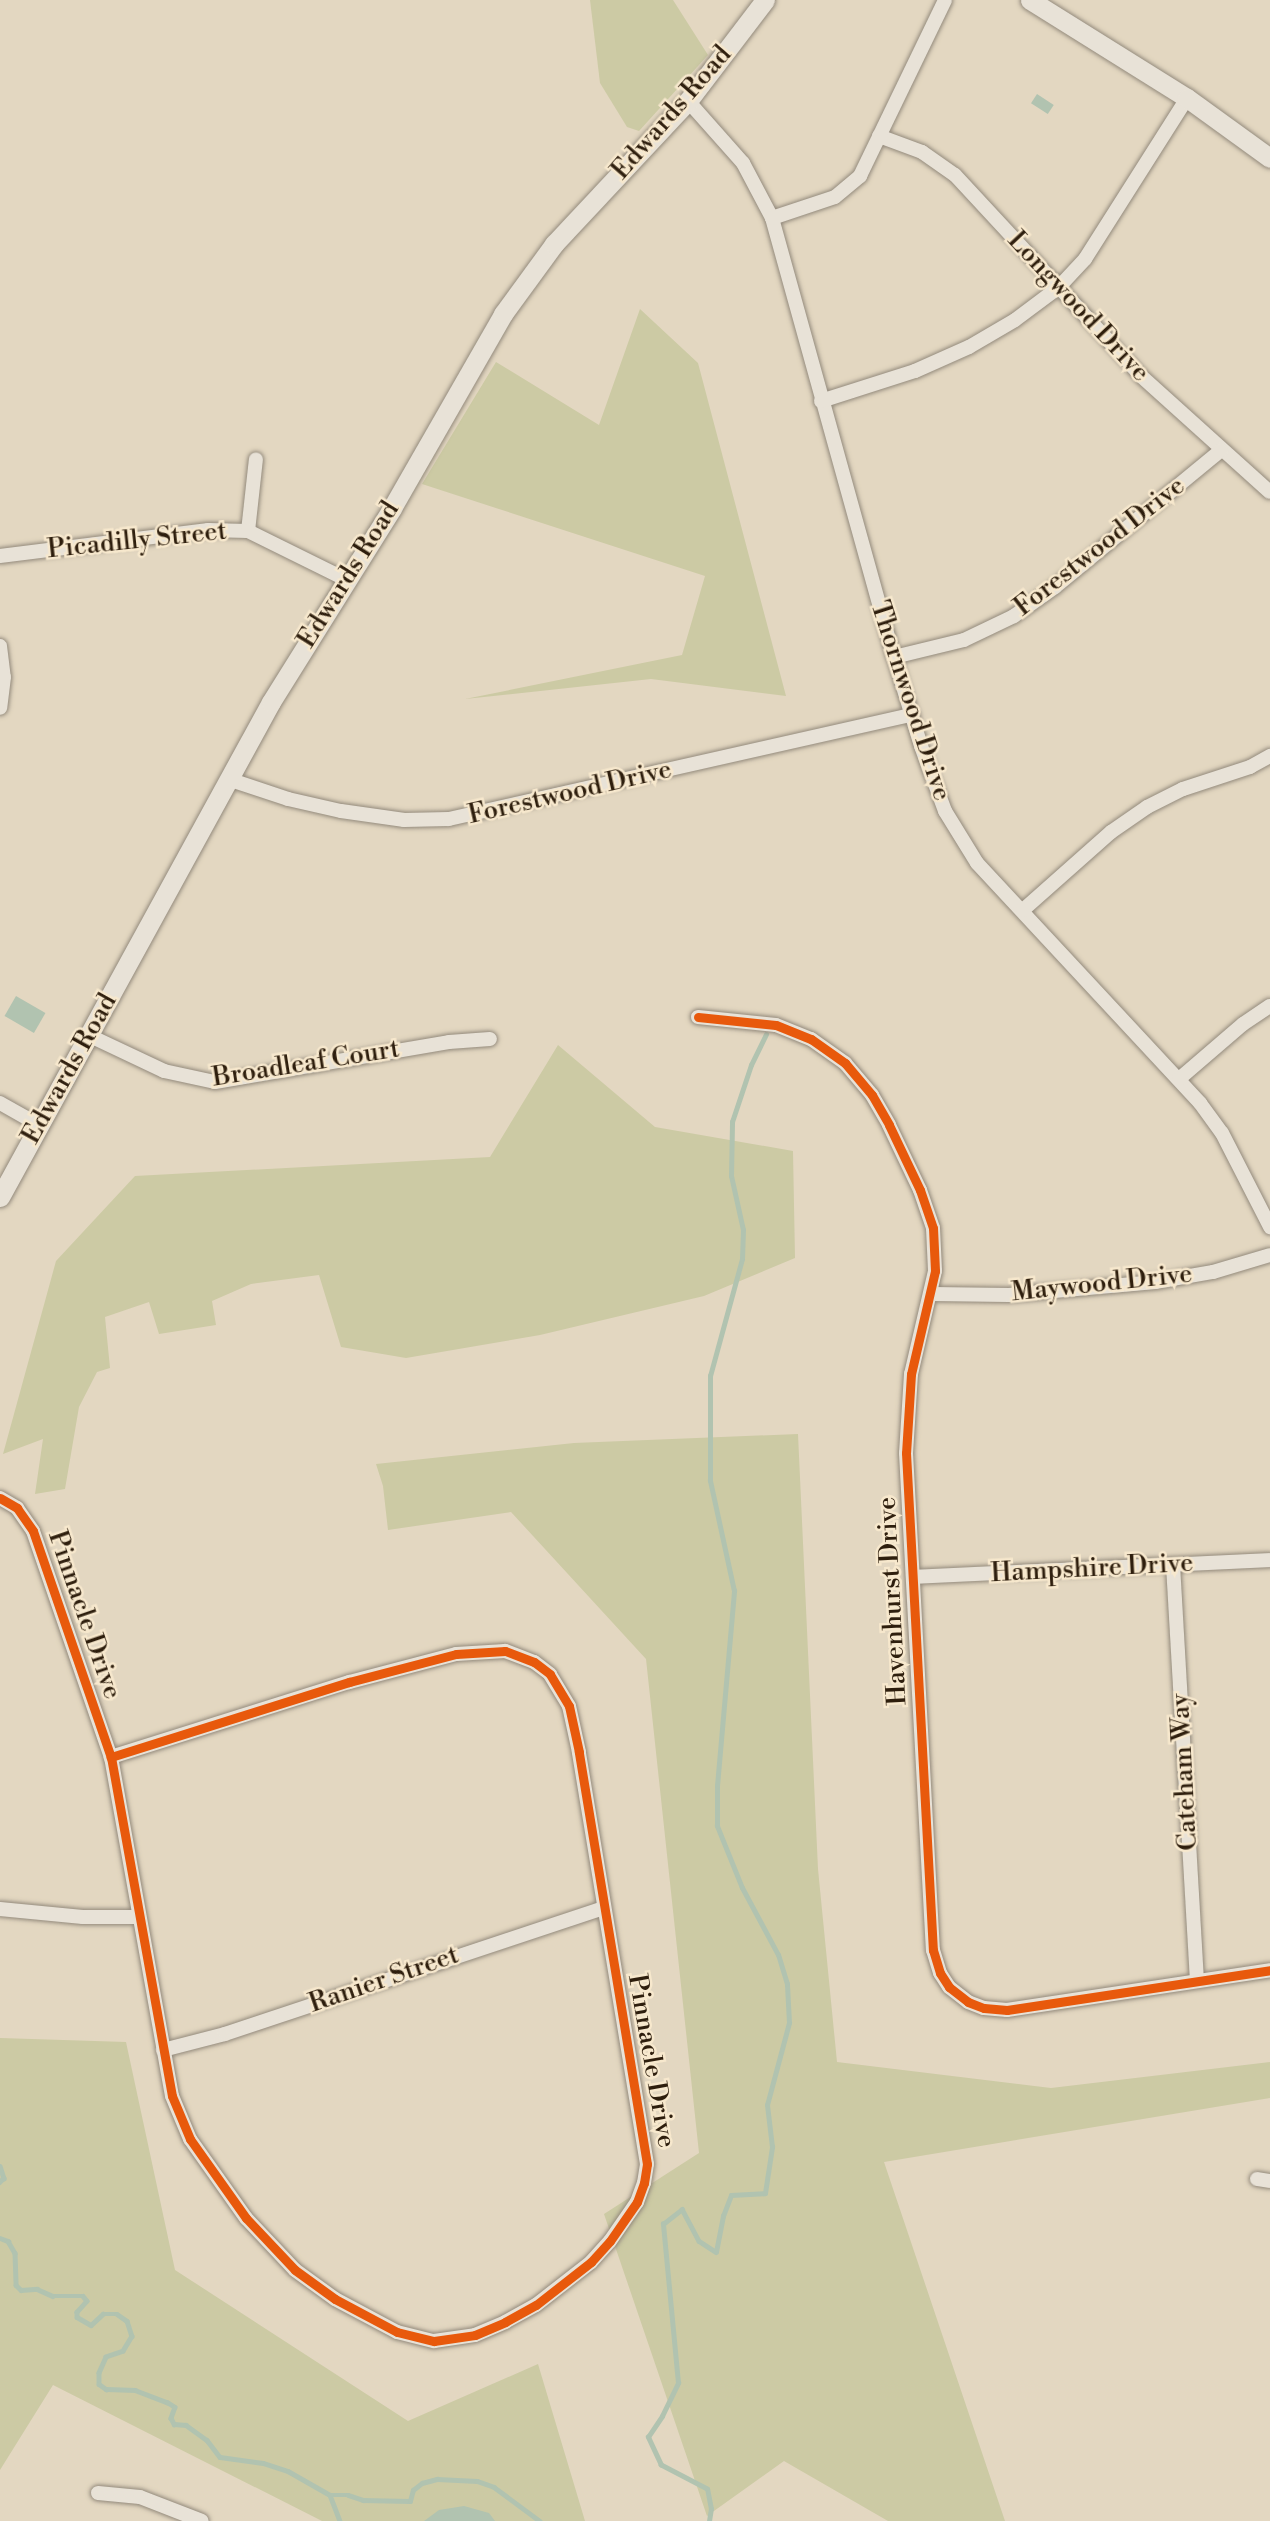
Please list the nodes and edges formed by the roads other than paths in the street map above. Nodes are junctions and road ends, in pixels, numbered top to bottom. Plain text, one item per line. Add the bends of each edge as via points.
1 (765, 0) edge
2 (945, 0) edge
3 (1043, 3) edge
4 (1187, 98) junction
5 (688, 101) junction
6 (879, 135) junction
7 (1270, 158) edge
8 (772, 218) junction
9 (1058, 288) junction
10 (821, 401) junction
11 (1221, 450) junction
12 (256, 459) dead end
13 (1270, 492) edge
14 (248, 531) junction
15 (0, 556) edge
16 (347, 580) junction
17 (0, 646) edge
18 (894, 657) junction
19 (0, 708) edge
20 (912, 715) junction
21 (1270, 756) edge
22 (228, 779) junction
23 (1024, 910) junction
24 (1270, 1006) edge
25 (698, 1017) dead end
26 (88, 1035) junction
27 (490, 1039) dead end
28 (1179, 1079) junction
29 (0, 1104) edge
30 (39, 1125) junction
31 (0, 1197) edge
32 (1270, 1227) edge
33 (1270, 1255) edge
34 (932, 1294) junction
35 (0, 1498) edge
36 (1270, 1560) edge
37 (1173, 1565) junction
38 (913, 1577) junction
39 (111, 1757) junction
40 (603, 1908) junction
41 (0, 1909) edge
42 (138, 1917) junction
43 (1270, 1970) edge
44 (1197, 1980) junction
45 (163, 2050) junction
46 (98, 2493) dead end
47 (202, 2521) edge

1 - 5 main road, Edwards Road
2 - 6 street
3 - 4 main road
4 - 7 main road
4 - 9 street via 1085,259
5 - 8 street, Thornwood Drive via 743,163
5 - 16 main road, Edwards Road via 526,279
6 - 8 street via 867,165 846,191
6 - 9 street, Longwood Drive via 922,152 955,175
8 - 10 street, Thornwood Drive
9 - 10 street via 969,347 915,371
9 - 11 street, Longwood Drive via 1141,376
10 - 18 street, Thornwood Drive
11 - 13 street, Longwood Drive
11 - 18 street, Forestwood Drive via 1014,616 964,640
12 - 14 street
14 - 15 street, Picadilly Street via 208,530
14 - 16 street, Picadilly Street
16 - 22 main road, Edwards Road
17 - 19 street via 4,677
18 - 20 street, Thornwood Drive
20 - 22 street, Forestwood Drive via 449,819 404,820 341,811
20 - 23 street, Thornwood Drive via 935,787 957,835 977,863
21 - 23 street via 1147,807 1111,832
22 - 26 main road, Edwards Road
23 - 28 street, Thornwood Drive
24 - 28 street
25 - 34 street, Havenhurst Drive via 764,1022 791,1030 830,1051 859,1078 889,1125 927,1208 935,1251
26 - 27 street, Broadleaf Court via 164,1072 215,1082
26 - 30 main road, Edwards Road
28 - 32 street, Thornwood Drive via 1222,1133
29 - 30 street
30 - 31 main road, Edwards Road
33 - 34 street, Maywood Drive via 1213,1272 1155,1282 1009,1294
34 - 38 street, Havenhurst Drive via 911,1374 906,1414
35 - 39 street, Pinnacle Drive via 17,1508 33,1531
36 - 37 street, Hampshire Drive
37 - 38 street, Hampshire Drive
37 - 44 street, Cateham Way
38 - 44 street, Havenhurst Drive via 933,1950 949,1987 968,2002 1007,2010
39 - 40 street, Pinnacle Drive via 416,1663 476,1651 517,1654 550,1674 569,1706
39 - 42 street, Pinnacle Drive
40 - 45 street, Ranier Street via 225,2034
40 - 45 street, Pinnacle Drive via 645,2151 642,2191 610,2241 571,2279 536,2305 475,2334 434,2341 397,2332 335,2299 288,2263 246,2218 190,2139 172,2096
41 - 42 street
42 - 45 street, Pinnacle Drive
43 - 44 street, Havenhurst Drive
46 - 47 street via 147,2499

